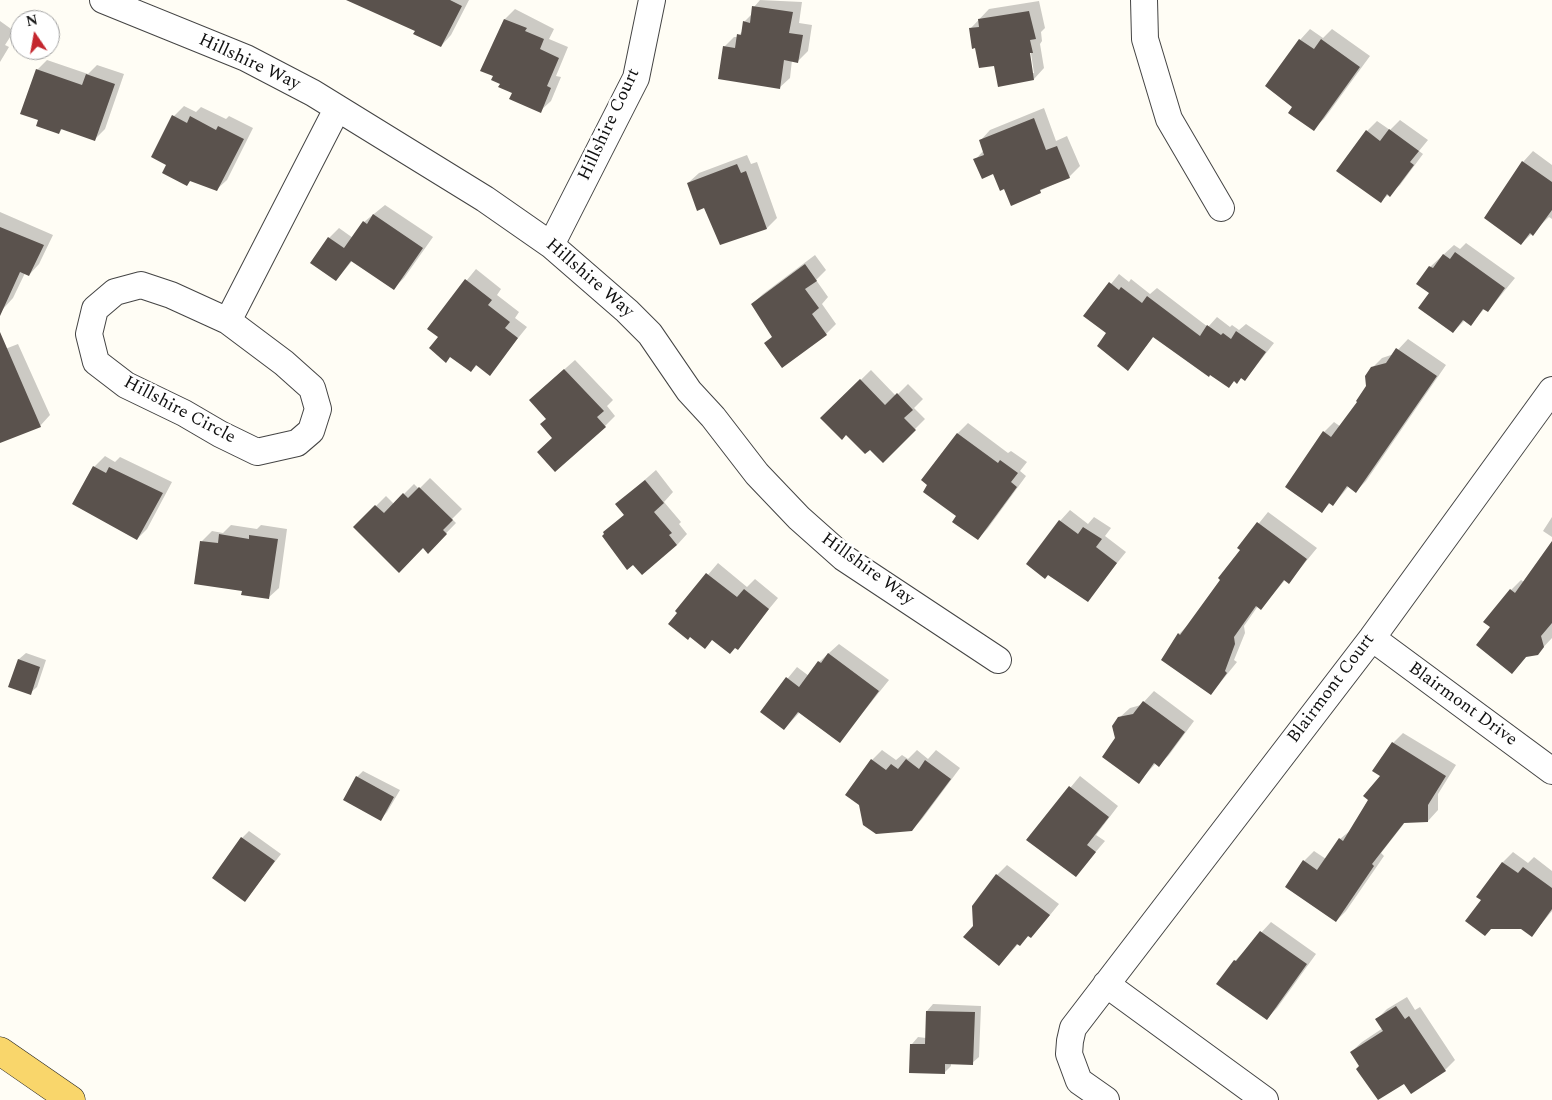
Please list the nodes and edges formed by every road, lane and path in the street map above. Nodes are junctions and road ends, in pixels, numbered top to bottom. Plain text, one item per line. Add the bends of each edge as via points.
1 (103, 0) edge
2 (652, 0) edge
3 (1144, 0) edge
4 (337, 108) junction
5 (1221, 208) dead end
6 (551, 244) junction
7 (228, 321) junction
8 (1552, 390) edge
9 (1372, 638) junction
10 (998, 660) dead end
11 (1552, 771) edge
12 (1106, 984) junction
13 (0, 1051) edge
14 (71, 1100) edge
15 (1106, 1100) edge
16 (1265, 1100) edge

1 - 4 street, Hillshire Way via 246,58
2 - 6 street, Hillshire Court via 636,78
3 - 5 street via 1145,39 1163,102
4 - 6 street, Hillshire Way via 485,199
4 - 7 street
6 - 10 street, Hillshire Way via 650,334 689,391 798,518 844,558
7 - 7 street, Hillshire Circle via 312,388 318,408 310,431 297,443 257,452 126,385 96,362 89,334 95,309 115,292 141,286 171,295
8 - 9 street, Blairmont Court
9 - 11 street, Blairmont Drive
9 - 12 street, Blairmont Court
12 - 15 street, Blairmont Court via 1073,1028 1069,1054 1079,1081
12 - 16 street
13 - 14 main road

